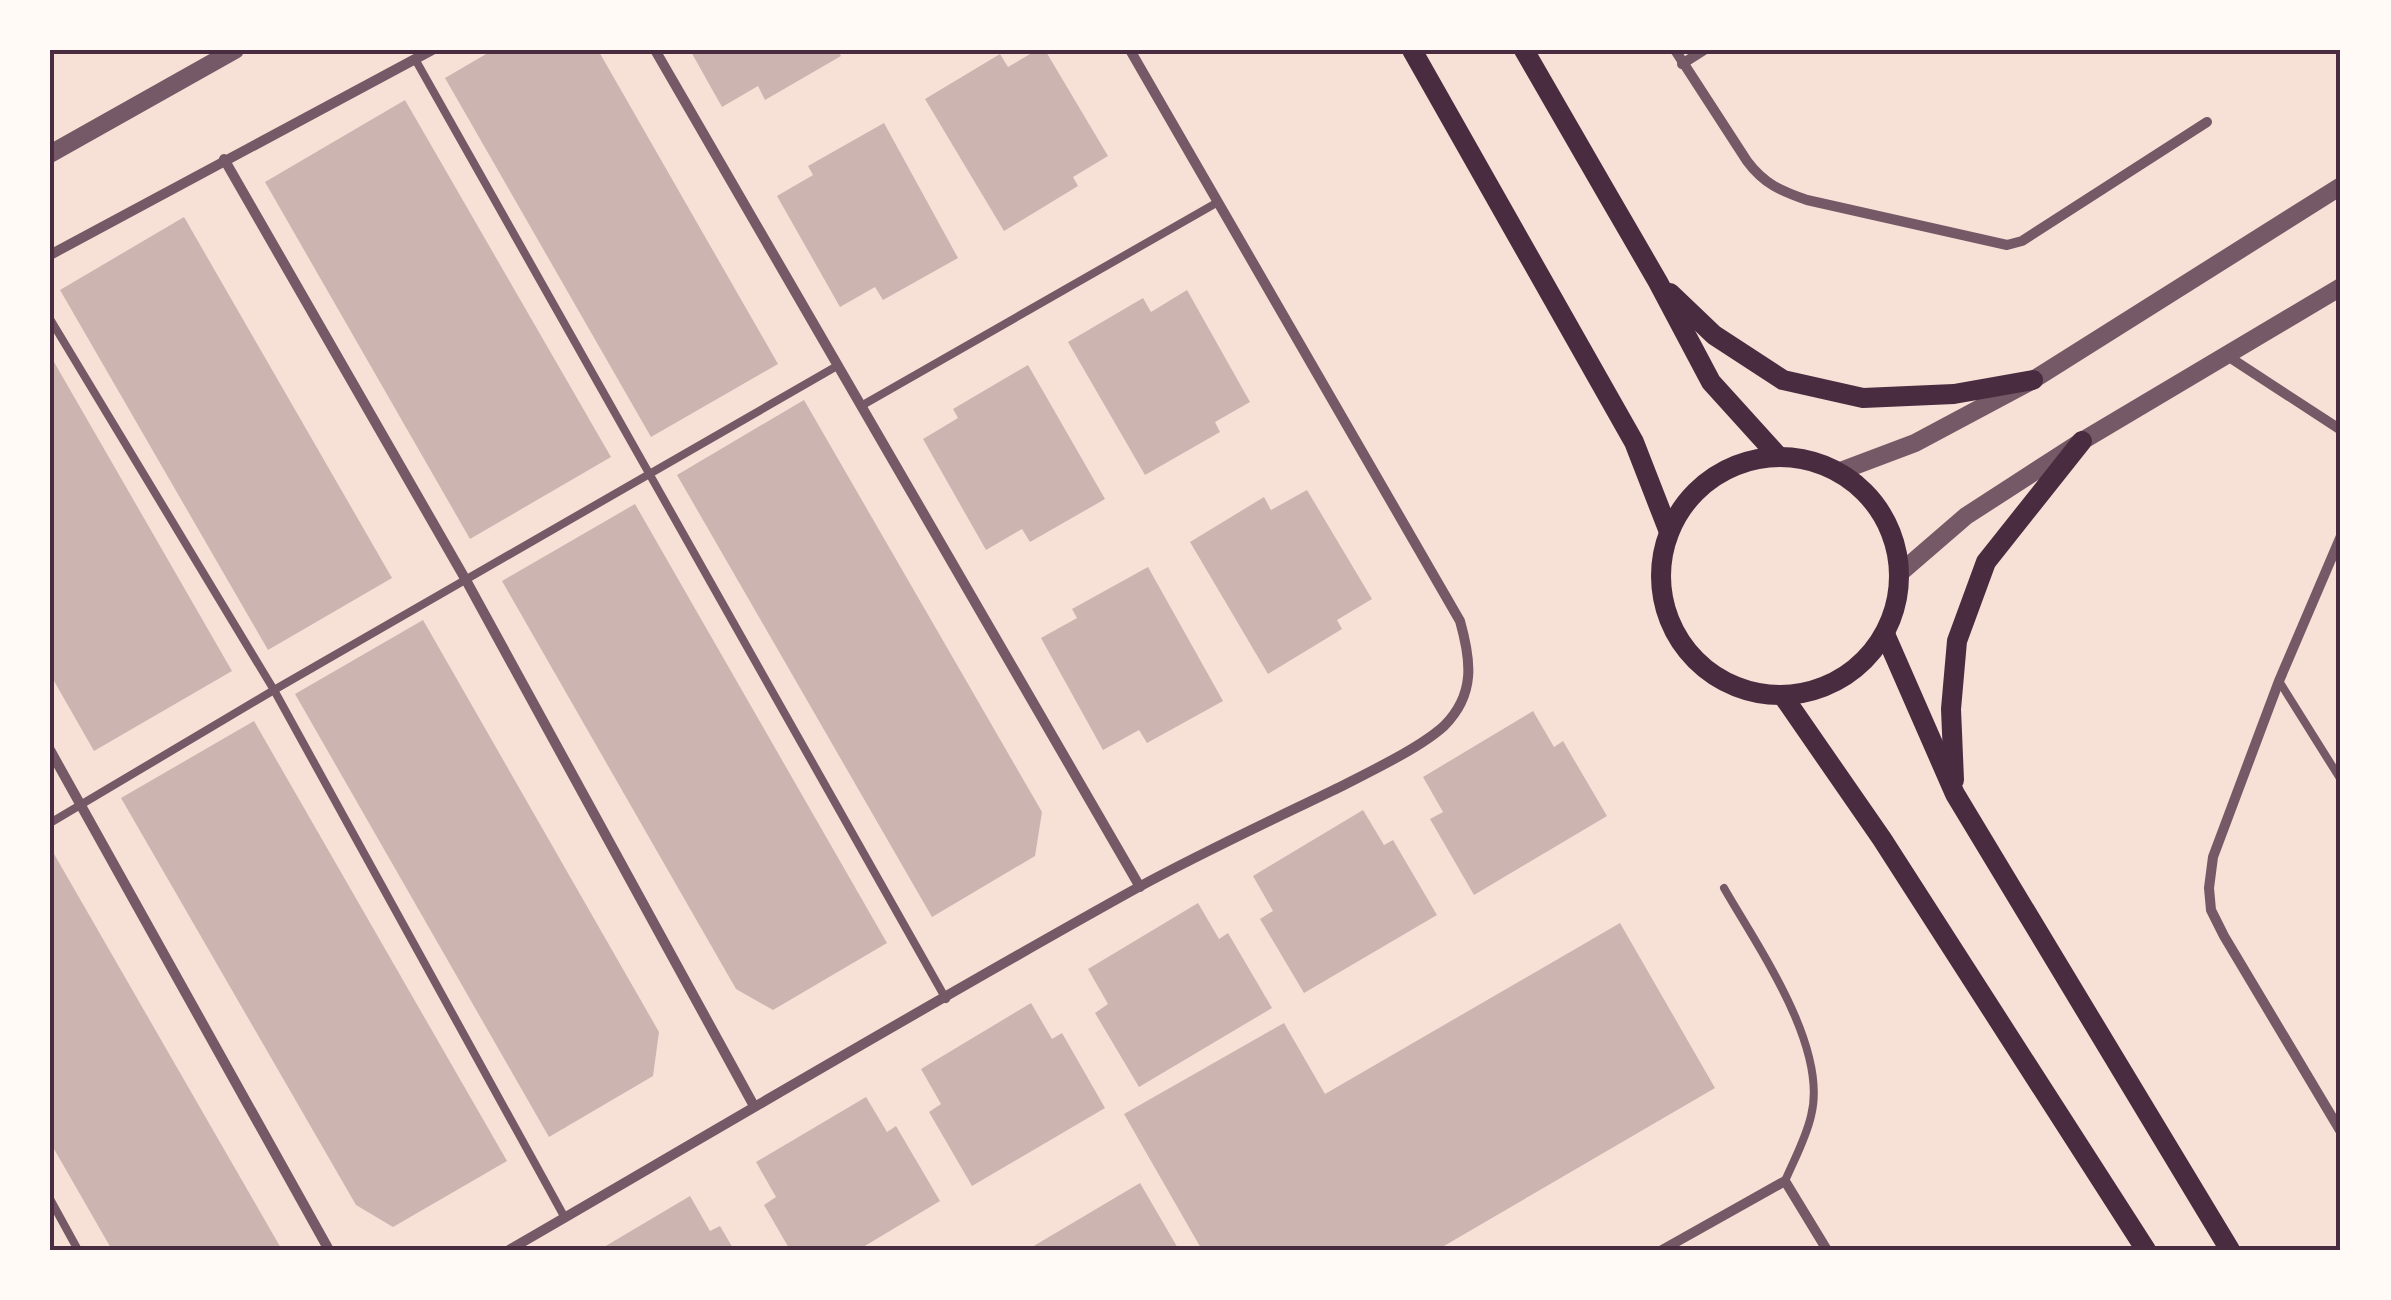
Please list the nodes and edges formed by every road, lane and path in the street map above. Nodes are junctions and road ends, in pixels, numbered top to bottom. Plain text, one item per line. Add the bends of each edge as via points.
1 (235, 50) edge
2 (432, 50) edge
3 (655, 50) edge
4 (1130, 50) edge
5 (1412, 50) edge
6 (1524, 50) edge
7 (1674, 50) edge
8 (1704, 50) edge
9 (415, 59) junction
10 (1682, 64) junction
11 (2207, 122) dead end
12 (50, 154) edge
13 (224, 159) junction
14 (2341, 186) edge
15 (1218, 202) junction
16 (50, 255) edge
17 (1658, 282) junction
18 (2341, 286) edge
19 (50, 318) edge
20 (2226, 355) junction
21 (837, 366) junction
22 (2033, 380) junction
23 (861, 406) junction
24 (2341, 430) edge
25 (2082, 441) junction
26 (1778, 456) junction
27 (1838, 472) junction
28 (648, 476) junction
29 (1669, 532) junction
30 (2341, 536) edge
31 (1900, 573) junction
32 (467, 582) junction
33 (1885, 634) junction
34 (2279, 681) junction
35 (274, 690) junction
36 (1784, 696) junction
37 (50, 750) edge
38 (2341, 780) edge
39 (1955, 794) junction
40 (82, 804) junction
41 (50, 823) edge
42 (1140, 887) junction
43 (1724, 888) dead end
44 (946, 998) junction
45 (754, 1106) junction
46 (2341, 1132) edge
47 (1785, 1180) junction
48 (50, 1199) edge
49 (564, 1218) junction
50 (78, 1250) edge
51 (329, 1250) edge
52 (509, 1250) edge
53 (1662, 1250) edge
54 (1828, 1250) edge
55 (2146, 1250) edge
56 (2230, 1250) edge

1 - 12 street
2 - 9 street
3 - 21 street
4 - 15 street
5 - 29 main road via 1634,442
6 - 17 main road
7 - 10 street
8 - 10 street
9 - 13 street
9 - 28 lane
10 - 11 street via 1747,161 1775,189 2008,245
13 - 16 street
13 - 32 street
14 - 22 street
15 - 23 lane
15 - 42 street via 1460,621 1470,657 1468,686 1442,728 1377,768
17 - 22 main road via 1714,335 1783,380 1863,398 1954,394
17 - 26 main road via 1710,382
18 - 20 street
19 - 35 lane
20 - 24 street
20 - 25 street
21 - 23 street
21 - 28 lane
22 - 27 street via 1916,443
23 - 42 street
25 - 31 street via 1966,516
25 - 39 main road via 1986,562 1957,641 1951,709
26 - 27 main road
26 - 29 main road via 1744,462 1712,478 1686,502
27 - 31 main road via 1870,498 1892,533
28 - 32 lane
28 - 44 lane
29 - 36 main road via 1660,571 1664,610 1681,646 1709,674 1744,691
30 - 34 street
31 - 33 main road
32 - 35 lane
32 - 45 street
33 - 36 main road via 1859,666 1824,688
33 - 39 main road
34 - 38 lane
34 - 46 street via 2214,857 2211,910
35 - 40 lane
35 - 49 lane
36 - 55 main road
37 - 40 street
39 - 56 main road
40 - 41 lane
40 - 51 street
42 - 44 street
43 - 47 lane via 1798,1019 1812,1072 1812,1114
44 - 45 street
45 - 49 street
47 - 53 street
47 - 54 street
48 - 50 lane
49 - 52 street

